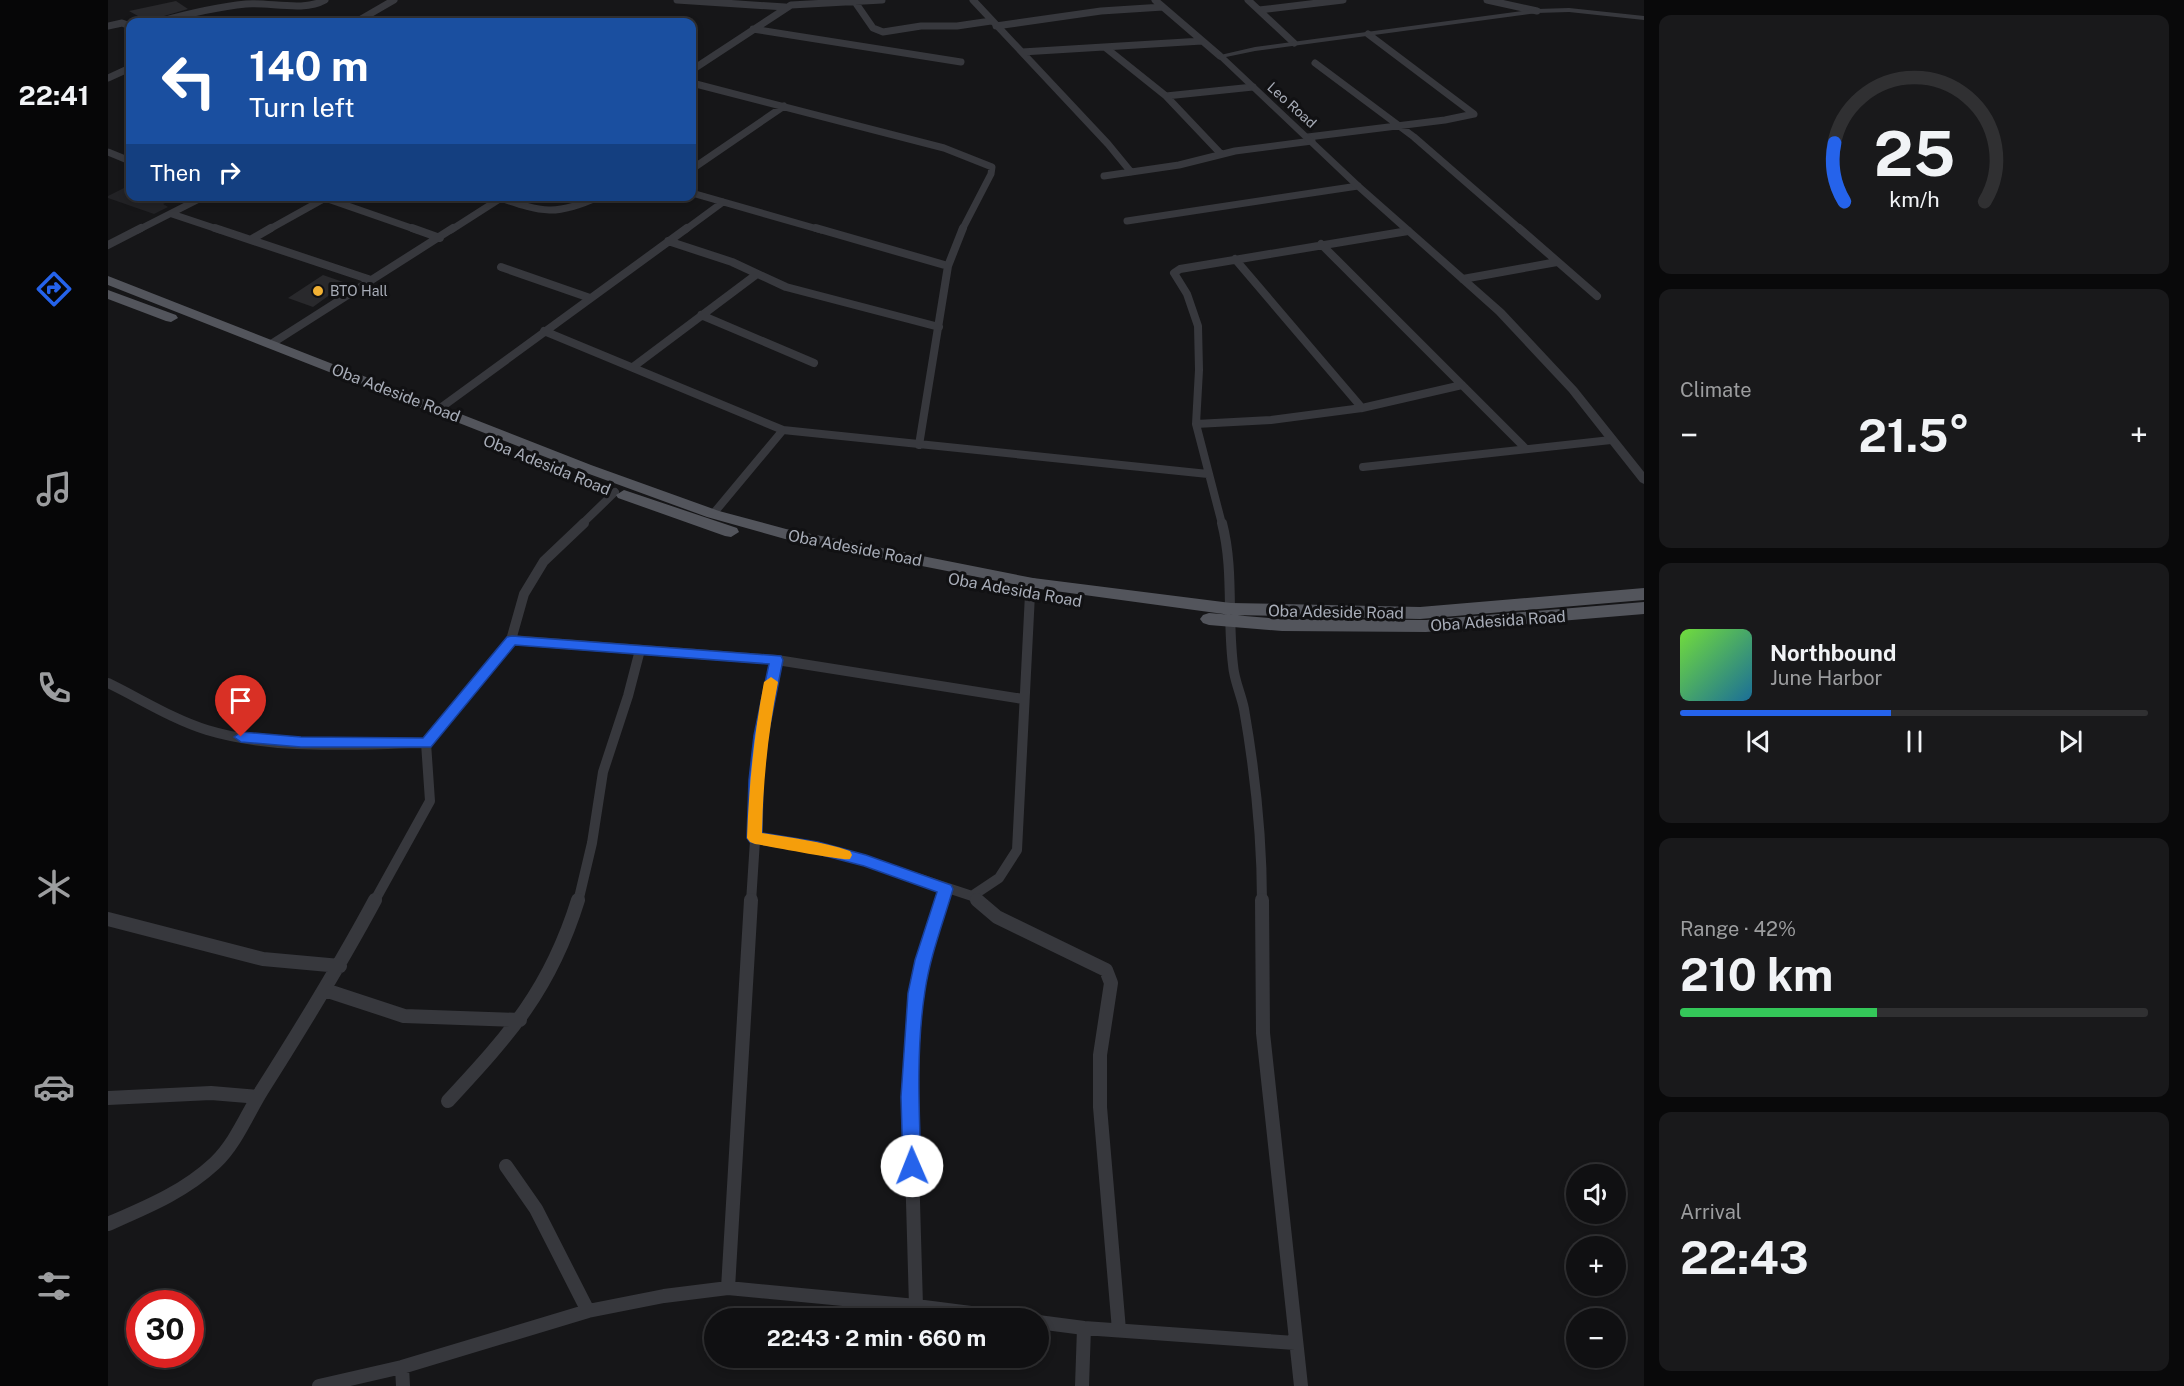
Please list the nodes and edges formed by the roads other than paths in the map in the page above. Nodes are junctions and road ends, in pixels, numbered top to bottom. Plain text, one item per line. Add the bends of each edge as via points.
1 (325, 0) edge
2 (394, 0) edge
3 (677, 0) edge
4 (880, 0) edge
5 (973, 0) edge
6 (1155, 0) edge
7 (1248, 0) edge
8 (1343, 0) edge
9 (1487, 0) edge
10 (855, 2) junction
11 (786, 7) junction
12 (1163, 7) junction
13 (1259, 10) junction
14 (1537, 11) junction
15 (174, 18) edge
16 (363, 18) edge
17 (1644, 18) edge
18 (994, 23) junction
19 (126, 24) edge
20 (108, 26) edge
21 (753, 29) junction
22 (1368, 34) junction
23 (1202, 41) junction
24 (1294, 43) junction
25 (1106, 48) junction
26 (1022, 52) junction
27 (1220, 56) junction
28 (961, 62) dead end
29 (1315, 63) dead end
30 (696, 65) edge
31 (126, 70) edge
32 (108, 78) edge
33 (696, 84) edge
34 (1253, 87) junction
35 (1166, 96) junction
36 (784, 106) junction
37 (1399, 125) junction
38 (1310, 139) junction
39 (108, 152) edge
40 (1221, 154) junction
41 (126, 159) edge
42 (696, 166) edge
43 (1131, 172) junction
44 (1104, 176) dead end
45 (1358, 186) junction
46 (696, 194) edge
47 (196, 201) edge
48 (320, 201) edge
49 (338, 201) edge
50 (493, 201) edge
51 (511, 201) edge
52 (590, 201) edge
53 (723, 202) junction
54 (172, 214) junction
55 (1127, 221) dead end
56 (1408, 231) junction
57 (440, 238) junction
58 (252, 239) junction
59 (668, 241) junction
60 (1321, 244) junction
61 (108, 245) edge
62 (1236, 259) junction
63 (1557, 262) junction
64 (948, 266) junction
65 (501, 267) dead end
66 (757, 274) junction
67 (1462, 279) junction
68 (108, 280) edge
69 (371, 280) junction
70 (108, 294) edge
71 (1597, 296) dead end
72 (590, 298) junction
73 (701, 315) junction
74 (939, 327) junction
75 (544, 331) junction
76 (239, 338) junction
77 (271, 344) junction
78 (814, 363) dead end
79 (633, 367) junction
80 (1462, 385) junction
81 (1362, 408) junction
82 (439, 409) junction
83 (456, 422) junction
84 (1196, 424) junction
85 (783, 430) junction
86 (1611, 440) junction
87 (919, 445) junction
88 (1525, 448) junction
89 (1362, 466) dead end
90 (1208, 474) junction
91 (1644, 480) edge
92 (615, 492) junction
93 (713, 514) junction
94 (1031, 588) junction
95 (1644, 594) edge
96 (1644, 608) edge
97 (1231, 616) junction
98 (512, 640) junction
99 (640, 650) junction
100 (777, 660) junction
101 (108, 683) edge
102 (1023, 699) junction
103 (426, 743) junction
104 (755, 838) junction
105 (946, 889) junction
106 (972, 896) junction
107 (108, 919) edge
108 (340, 966) junction
109 (325, 990) junction
110 (520, 1020) junction
111 (258, 1097) junction
112 (108, 1098) edge
113 (448, 1101) dead end
114 (506, 1166) dead end
115 (108, 1224) edge
116 (728, 1288) junction
117 (916, 1306) junction
118 (932, 1308) edge
119 (588, 1311) junction
120 (1049, 1323) edge
121 (1084, 1328) junction
122 (1119, 1330) junction
123 (1295, 1343) junction
124 (402, 1367) junction
125 (319, 1386) edge
126 (403, 1386) edge
127 (1082, 1386) edge
128 (1300, 1386) edge

1 - 15 street via 311,7 259,3
2 - 16 street
3 - 11 street
4 - 10 street
5 - 18 street
6 - 12 street
7 - 13 street
8 - 13 street
9 - 14 street
10 - 11 street
10 - 18 street via 873,28 883,32
11 - 21 street
12 - 18 street
12 - 23 street
13 - 24 street
14 - 17 street via 1569,10
14 - 22 street
18 - 26 street
19 - 20 street
21 - 28 street
21 - 30 street
22 - 24 street
22 - 37 street via 1473,114
23 - 25 street
23 - 27 street
24 - 27 street
25 - 26 street
25 - 35 street
26 - 43 street
27 - 34 street, Leo Road
29 - 37 street
31 - 32 street
33 - 36 street
34 - 35 street
34 - 38 street, Leo Road
35 - 40 street
36 - 42 street
36 - 64 street via 944,148 992,167
37 - 38 street
37 - 63 street
38 - 40 street
38 - 45 street, Leo Road
39 - 41 street
40 - 43 street via 1188,164
43 - 44 street
45 - 55 street
45 - 56 street, Leo Road
46 - 53 street
47 - 54 street
48 - 58 street
49 - 57 street
50 - 57 street
51 - 52 street via 555,212
53 - 59 street
53 - 64 street
54 - 58 street
54 - 61 street
56 - 60 street
56 - 67 street, Leo Road
57 - 69 street
58 - 69 street
59 - 66 street
59 - 72 street
60 - 62 street
60 - 80 street
62 - 81 street
62 - 84 street via 1174,273 1187,294 1198,326
63 - 67 street
63 - 71 street
64 - 74 street
65 - 72 street
66 - 73 street
66 - 74 street via 806,292
67 - 86 street, Leo Road via 1539,352 1592,412
68 - 76 main road, Oba Adeside Road
69 - 77 street
70 - 76 main road, Oba Adesida Road
72 - 75 street
73 - 78 street
73 - 79 street
74 - 87 street
75 - 79 street
75 - 82 street
76 - 77 main road, Oba Adeside Road
76 - 83 main road, Oba Adesida Road
77 - 82 main road, Oba Adeside Road
79 - 85 street
80 - 81 street
80 - 88 street
81 - 84 street via 1271,420
82 - 83 main road, Oba Adeside Road
83 - 92 main road, Oba Adesida Road
83 - 93 main road, Oba Adeside Road
84 - 90 street
85 - 87 street
85 - 93 street
86 - 88 street
86 - 91 street, Leo Road
87 - 90 street
88 - 89 street
90 - 97 street via 1226,545
92 - 94 main road, Oba Adesida Road via 742,536
92 - 98 street via 544,561 524,594
93 - 94 main road, Oba Adeside Road via 785,534
94 - 97 main road, Oba Adesida Road
94 - 102 street
95 - 97 main road, Oba Adeside Road via 1420,614
96 - 97 main road, Oba Adesida Road via 1426,627 1359,627
97 - 123 street via 1233,668 1244,708 1261,857 1263,1033
98 - 99 street
98 - 103 street
99 - 100 street
99 - 110 street via 636,674 603,774 592,843 573,917 545,981
100 - 102 street
100 - 104 street via 761,735
101 - 103 street via 188,722 226,734 301,742
102 - 106 street via 1017,850 1009,869 992,886
103 - 108 street via 430,801
104 - 105 street via 828,850
104 - 116 street
105 - 106 street
105 - 117 street via 916,993 910,1097
106 - 122 street via 1006,922 1106,970 1110,983 1100,1055 1100,1107
107 - 108 street via 263,959
108 - 109 street
109 - 110 street via 404,1016
109 - 111 street
110 - 113 street
111 - 112 street via 211,1093
111 - 115 street via 218,1161 164,1200
114 - 119 street via 536,1209
116 - 117 street
116 - 119 street
117 - 118 street
119 - 124 street
120 - 121 street
121 - 122 street
121 - 127 street
122 - 123 street
123 - 128 street
124 - 125 street
124 - 126 street

